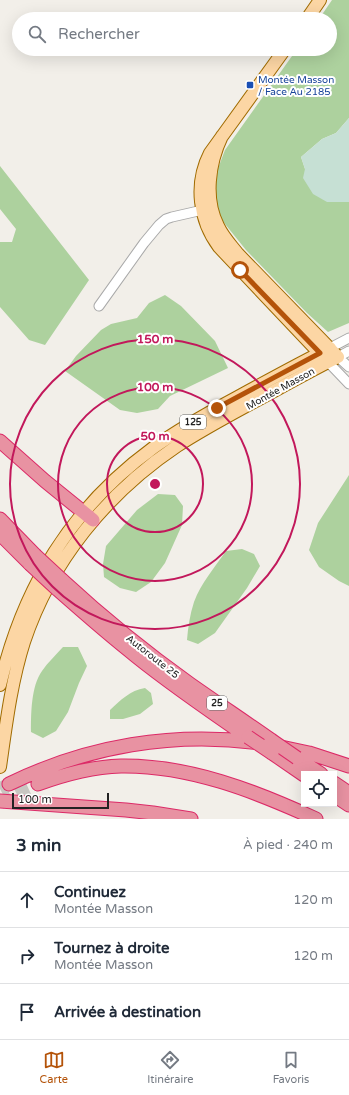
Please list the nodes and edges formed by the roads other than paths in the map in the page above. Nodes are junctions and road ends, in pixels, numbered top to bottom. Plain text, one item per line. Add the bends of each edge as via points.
1 (320, 0) edge
2 (312, 12) edge
3 (280, 56) edge
4 (207, 209) junction
5 (99, 306) dead end
6 (349, 338) edge
7 (333, 354) edge
8 (349, 367) edge
9 (349, 384) edge
10 (0, 441) edge
11 (88, 517) junction
12 (0, 520) edge
13 (0, 534) edge
14 (33, 559) junction
15 (161, 669) junction
16 (0, 685) edge
17 (349, 766) edge
18 (0, 767) edge
19 (317, 771) edge
20 (301, 773) edge
21 (9, 784) tunnel mouth
22 (38, 784) tunnel mouth
23 (337, 785) edge
24 (349, 793) edge
25 (337, 797) edge
26 (0, 801) edge
27 (349, 805) edge
28 (191, 819) edge
29 (316, 819) edge

1 - 2 main road
3 - 4 main road, Montée Masson via 210,153 203,170 200,191
4 - 5 street via 172,217 159,225
4 - 7 main road, Montée Masson via 208,230 219,247
6 - 7 street
7 - 8 street
7 - 9 street
7 - 11 main road, Montée Masson / 125 via 173,448
10 - 11 highway
11 - 16 main road, Montée Masson / 125 via 62,541 29,598 11,642
11 - 18 main road, Montée Masson / 125 via 47,588 22,650 12,686
12 - 14 highway, Autoroute 25 / 25
13 - 14 highway, Autoroute 25 / 25
14 - 15 highway, Autoroute 25 / 25, bridge via 114,632
15 - 19 highway, Autoroute 25 / 25, bridge via 191,685
15 - 20 highway, Autoroute 25 / 25, bridge via 208,709
17 - 21 highway via 309,753 265,744 222,740 156,741 86,755
22 - 29 highway via 71,774 105,768 134,766 161,769 235,787
23 - 24 highway
25 - 27 highway
26 - 28 highway via 153,812

